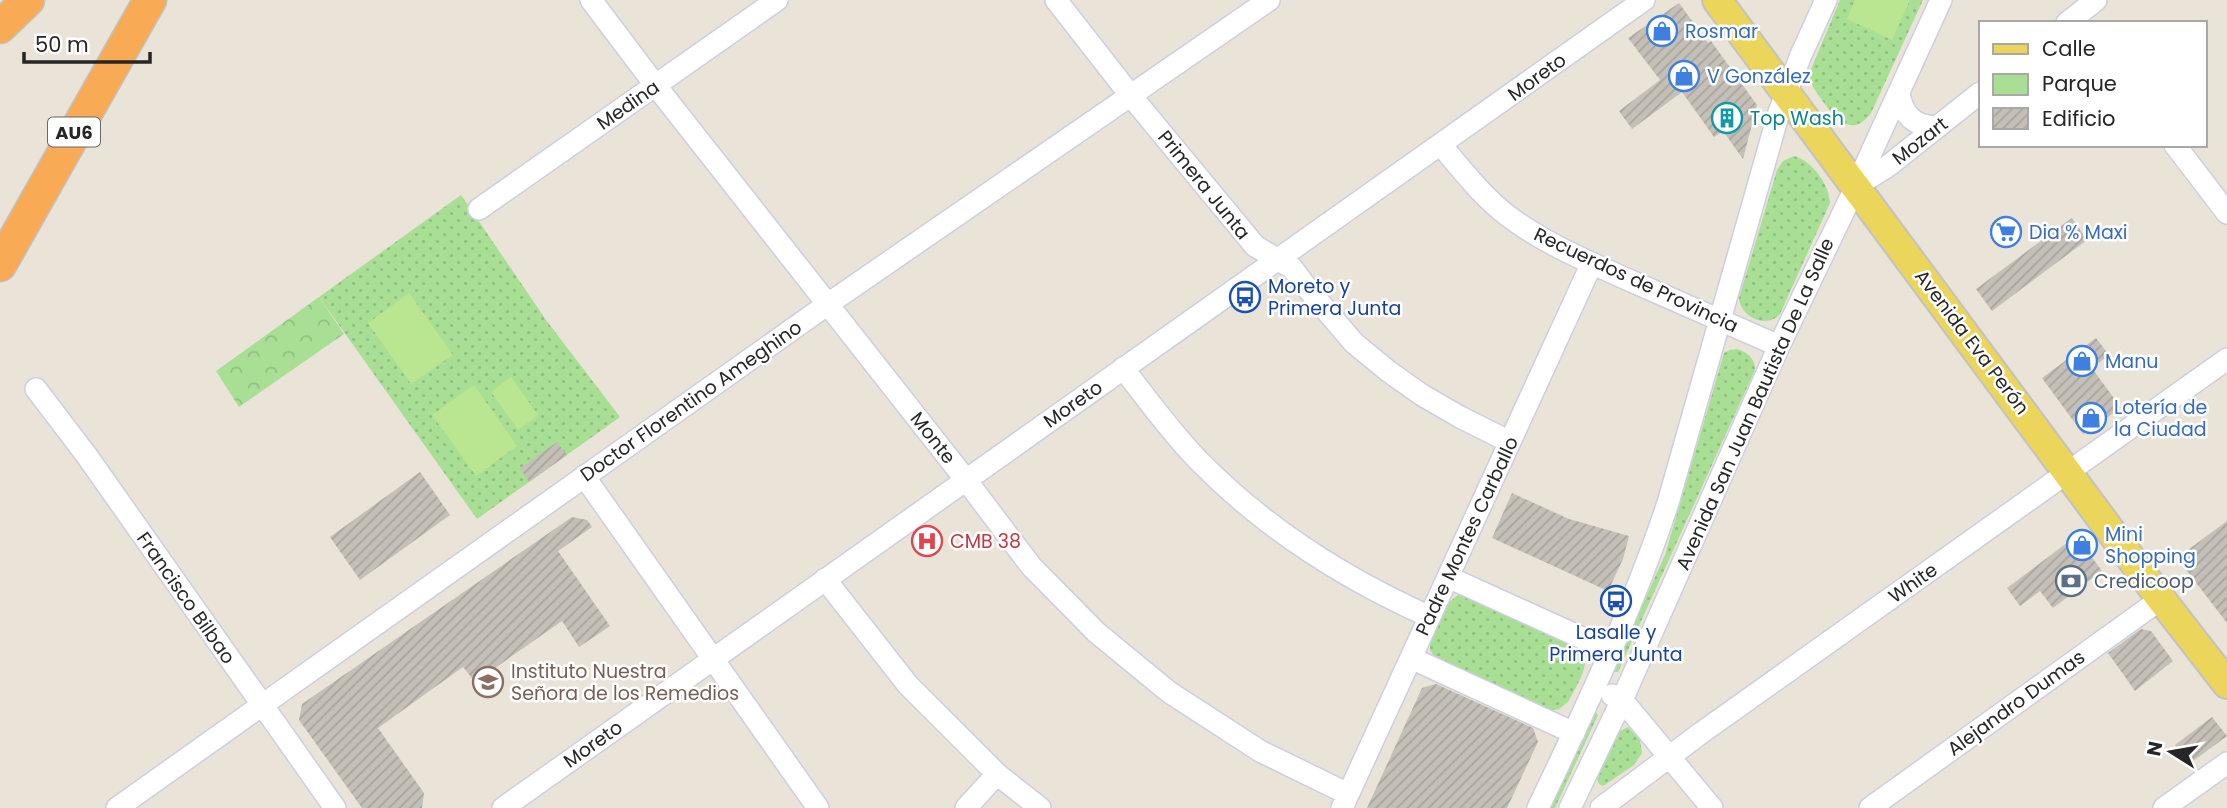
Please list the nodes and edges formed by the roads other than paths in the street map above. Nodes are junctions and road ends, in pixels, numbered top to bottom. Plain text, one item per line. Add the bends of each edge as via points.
1 (29, 0) edge
2 (150, 0) edge
3 (591, 0) edge
4 (776, 0) edge
5 (1056, 0) edge
6 (1269, 0) edge
7 (1644, 0) edge
8 (1717, 0) edge
9 (1826, 0) edge
10 (1941, 0) edge
11 (2096, 0) edge
12 (2075, 21) edge
13 (0, 27) edge
14 (656, 86) junction
15 (1786, 91) junction
16 (1899, 93) junction
17 (1979, 94) edge
18 (1131, 96) junction
19 (1937, 127) junction
20 (1441, 145) junction
21 (2177, 147) edge
22 (1856, 186) junction
23 (479, 209) dead end
24 (2227, 213) edge
25 (1277, 259) junction
26 (1592, 263) junction
27 (0, 265) edge
28 (828, 304) junction
29 (1721, 320) junction
30 (1779, 346) junction
31 (2227, 359) edge
32 (1123, 369) junction
33 (36, 388) dead end
34 (1510, 442) junction
35 (2069, 473) junction
36 (584, 476) junction
37 (966, 480) junction
38 (1448, 577) junction
39 (825, 579) junction
40 (2161, 599) junction
41 (1430, 617) junction
42 (1611, 651) junction
43 (1411, 658) junction
44 (712, 659) junction
45 (2227, 684) edge
46 (1595, 687) junction
47 (1622, 700) junction
48 (262, 706) junction
49 (1574, 733) junction
50 (1668, 758) junction
51 (2227, 763) edge
52 (998, 774) junction
53 (1345, 801) edge
54 (117, 808) edge
55 (335, 808) edge
56 (502, 808) edge
57 (818, 808) edge
58 (966, 808) edge
59 (1040, 808) edge
60 (1538, 808) edge
61 (1570, 808) edge
62 (1601, 808) edge
63 (1712, 808) edge
64 (1870, 808) edge
65 (2165, 808) edge

1 - 13 highway
2 - 27 highway, AU6
3 - 14 street, Monte
4 - 14 street, Medina
5 - 18 street, Primera Junta
6 - 18 street, Doctor Florentino Ameghino
7 - 20 street, Moreto
8 - 15 main road, Avenida Eva Perón
9 - 15 street, Avenida San Juan Bautista De La Salle
10 - 16 street, Avenida San Juan Bautista De La Salle
11 - 12 street
14 - 23 street, Medina
14 - 28 street, Monte
15 - 22 main road, Avenida Eva Perón
15 - 29 street, Avenida San Juan Bautista De La Salle
16 - 19 street via 1910,119
16 - 22 street, Avenida San Juan Bautista De La Salle
17 - 19 street, Mozart
18 - 25 street, Primera Junta via 1255,246
18 - 28 street, Doctor Florentino Ameghino
19 - 22 street, Mozart
20 - 25 street, Moreto
20 - 26 street, Recuerdos de Provincia via 1506,214
21 - 24 street
22 - 30 street, Avenida San Juan Bautista De La Salle
22 - 35 main road, Avenida Eva Perón
25 - 32 street, Moreto
25 - 34 street, Primera Junta via 1292,268 1346,334 1388,371 1422,395
26 - 29 street, Recuerdos de Provincia
26 - 34 street, Padre Montes Carballo
28 - 36 street, Doctor Florentino Ameghino
28 - 37 street, Monte
29 - 30 street, Recuerdos de Provincia
29 - 42 street, Avenida San Juan Bautista De La Salle via 1668,503
30 - 47 street, Avenida San Juan Bautista De La Salle
31 - 35 street, White
32 - 37 street, Moreto
32 - 41 street via 1198,460 1256,514 1329,565
33 - 48 street, Francisco Bilbao
34 - 38 street, Padre Montes Carballo
35 - 40 main road, Avenida Eva Perón
35 - 50 street, White
36 - 44 street
36 - 48 street, Doctor Florentino Ameghino
37 - 39 street, Moreto
37 - 53 street, Monte via 1031,566 1128,660 1234,736
38 - 41 street, Padre Montes Carballo
38 - 42 street
39 - 44 street, Moreto
39 - 52 street via 908,685
40 - 45 main road, Avenida Eva Perón
40 - 64 street, Alejandro Dumas
41 - 43 street, Padre Montes Carballo
42 - 46 street, Avenida San Juan Bautista De La Salle
43 - 49 street
43 - 53 street, Padre Montes Carballo
44 - 56 street, Moreto
44 - 57 street
46 - 47 street
46 - 49 street, Avenida San Juan Bautista De La Salle
47 - 50 street
47 - 61 street, Avenida San Juan Bautista De La Salle
48 - 54 street, Doctor Florentino Ameghino
48 - 55 street, Francisco Bilbao
49 - 60 street, Avenida San Juan Bautista De La Salle
50 - 62 street, White
50 - 63 street
51 - 65 street
52 - 58 street
52 - 59 street

